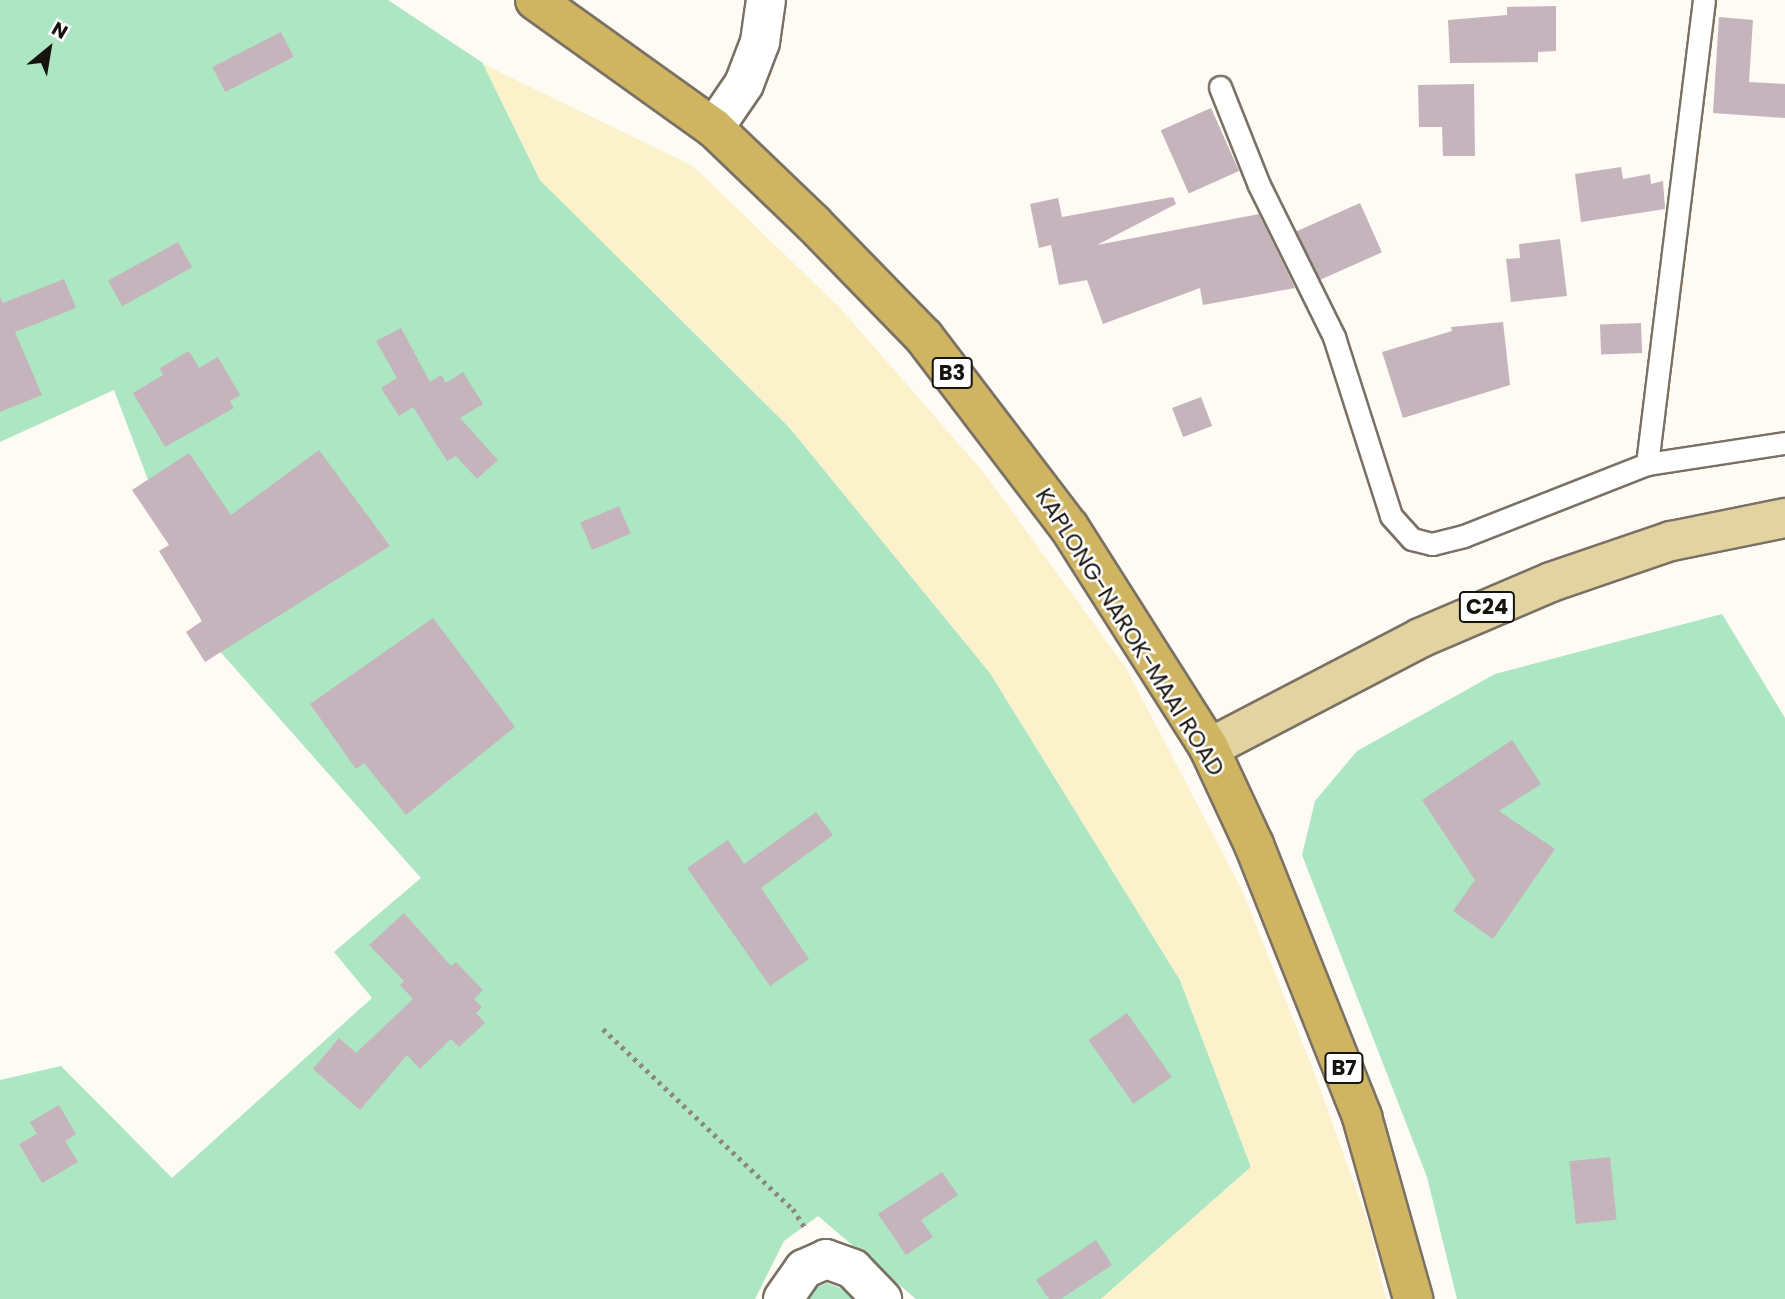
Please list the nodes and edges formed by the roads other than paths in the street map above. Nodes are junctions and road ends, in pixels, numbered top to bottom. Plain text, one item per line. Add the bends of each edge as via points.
1 (535, 0) edge
2 (766, 0) edge
3 (1704, 0) edge
4 (1220, 87) dead end
5 (714, 128) junction
6 (1785, 443) edge
7 (1647, 464) junction
8 (1785, 518) edge
9 (1209, 748) junction
10 (1254, 845) joint
11 (783, 1299) edge
12 (882, 1299) edge
13 (1413, 1299) edge

1 - 5 highway, KAPLONG-NAROK-MAAI ROAD / B3
2 - 5 street via 760,42 744,84
3 - 7 lane
4 - 7 lane via 1259,185 1334,337 1391,516 1412,539 1432,544 1464,536
5 - 9 highway, KAPLONG-NAROK-MAAI ROAD / B3 via 924,337 1069,527
6 - 7 lane
8 - 9 main road, C24 via 1671,541 1551,582 1420,638
9 - 10 highway, KAPLONG-NAROK-MAAI ROAD / B3
10 - 13 highway, B7 via 1362,1117
11 - 12 street via 804,1269 826,1259 853,1269

